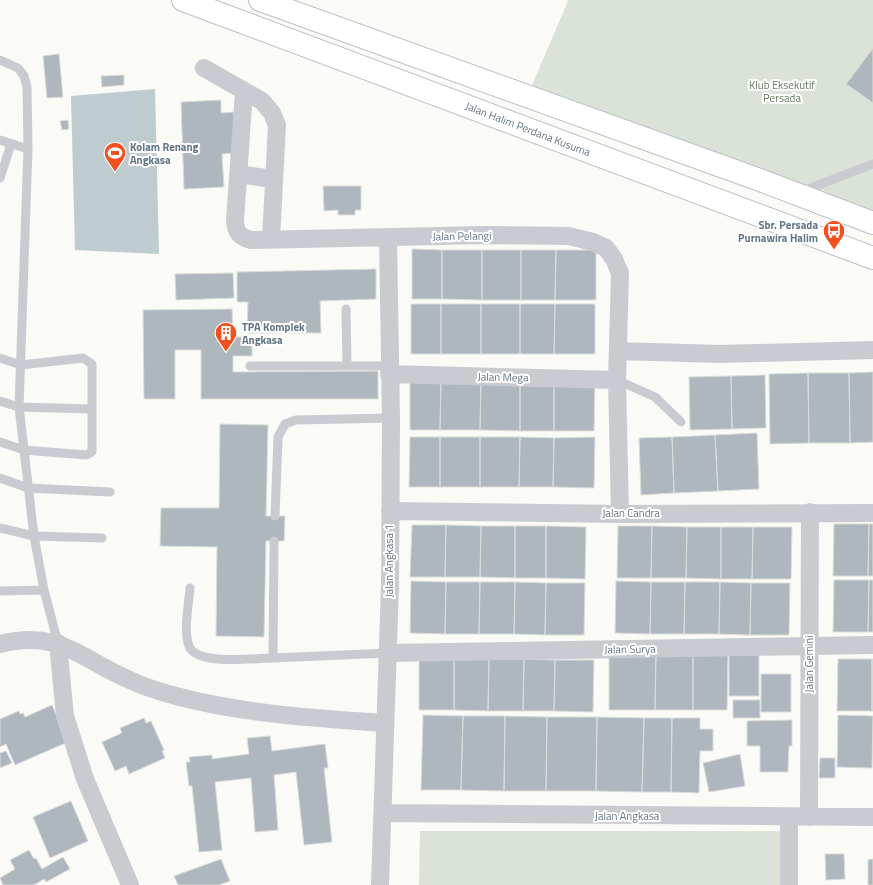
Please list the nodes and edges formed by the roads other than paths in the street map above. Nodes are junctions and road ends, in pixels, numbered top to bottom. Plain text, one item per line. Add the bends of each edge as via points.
1 (183, 0) edge
2 (260, 0) edge
3 (0, 60) edge
4 (204, 68) dead end
5 (244, 91) junction
6 (0, 140) edge
7 (11, 144) junction
8 (28, 150) junction
9 (873, 164) edge
10 (238, 174) junction
11 (0, 178) edge
12 (273, 179) junction
13 (797, 194) junction
14 (873, 223) edge
15 (388, 238) junction
16 (270, 239) junction
17 (873, 258) edge
18 (346, 309) dead end
19 (873, 350) edge
20 (618, 351) junction
21 (0, 358) edge
22 (20, 365) junction
23 (347, 365) junction
24 (250, 366) dead end
25 (389, 370) junction
26 (617, 380) junction
27 (0, 401) edge
28 (19, 407) junction
29 (92, 409) junction
30 (390, 418) junction
31 (681, 422) dead end
32 (0, 442) edge
33 (24, 450) junction
34 (0, 478) edge
35 (28, 488) junction
36 (110, 492) dead end
37 (390, 511) junction
38 (810, 512) junction
39 (873, 513) edge
40 (620, 514) junction
41 (275, 516) dead end
42 (0, 528) edge
43 (34, 536) junction
44 (102, 538) dead end
45 (274, 541) dead end
46 (190, 588) dead end
47 (44, 590) junction
48 (0, 591) edge
49 (58, 643) junction
50 (0, 644) edge
51 (873, 645) edge
52 (809, 646) junction
53 (388, 654) junction
54 (273, 658) junction
55 (384, 723) junction
56 (382, 812) junction
57 (789, 817) junction
58 (809, 817) junction
59 (873, 818) edge
60 (130, 885) edge
61 (380, 885) edge
62 (789, 885) edge

1 - 17 street, Jalan Halim Perdana Kusuma
2 - 13 street
3 - 8 lane via 18,68 26,82
4 - 5 street
5 - 10 street, Jalan Pelangi
5 - 12 street via 268,107 277,125
6 - 7 lane
7 - 8 lane
7 - 11 lane
8 - 22 lane
9 - 13 lane
10 - 12 street
10 - 16 street, Jalan Pelangi via 234,222 236,229 240,235 251,240
12 - 16 street
13 - 14 street
15 - 16 street, Jalan Pelangi
15 - 20 street, Jalan Pelangi via 569,236 606,248 620,273
15 - 25 street, Jalan Angkasa 1
18 - 23 lane
19 - 20 street via 727,354
20 - 26 street, Jalan Pelangi
21 - 22 lane
22 - 28 lane
22 - 29 lane via 83,358 92,364
23 - 24 lane
23 - 25 lane
25 - 26 street, Jalan Mega
25 - 30 street, Jalan Angkasa 1
26 - 31 lane via 655,397
26 - 40 street, Jalan Pelangi
27 - 28 lane
28 - 29 lane
28 - 33 lane
29 - 33 lane via 92,452 86,455
30 - 37 street, Jalan Angkasa 1
30 - 41 lane via 296,420 285,424 278,437
32 - 33 lane
33 - 35 lane
34 - 35 lane
35 - 36 lane
35 - 43 lane
37 - 40 street, Jalan Candra
37 - 53 street, Jalan Angkasa 1
38 - 39 street, Jalan Candra
38 - 40 street, Jalan Candra
38 - 52 street, Jalan Gemini
42 - 43 lane
43 - 44 lane
43 - 47 lane
45 - 54 lane
46 - 54 lane via 187,638 193,652 224,660
47 - 48 lane
47 - 49 lane
49 - 50 street via 36,640
49 - 55 street via 130,680 176,696 283,715
49 - 60 street via 65,716 85,780
51 - 52 street, Jalan Surya
52 - 53 street, Jalan Surya
52 - 58 street, Jalan Gemini
53 - 54 lane
53 - 55 street, Jalan Angkasa 1
55 - 56 street, Jalan Angkasa 1
56 - 57 street, Jalan Angkasa
56 - 61 street, Jalan Angkasa 1
57 - 58 street, Jalan Angkasa
57 - 62 street
58 - 59 street, Jalan Angkasa

